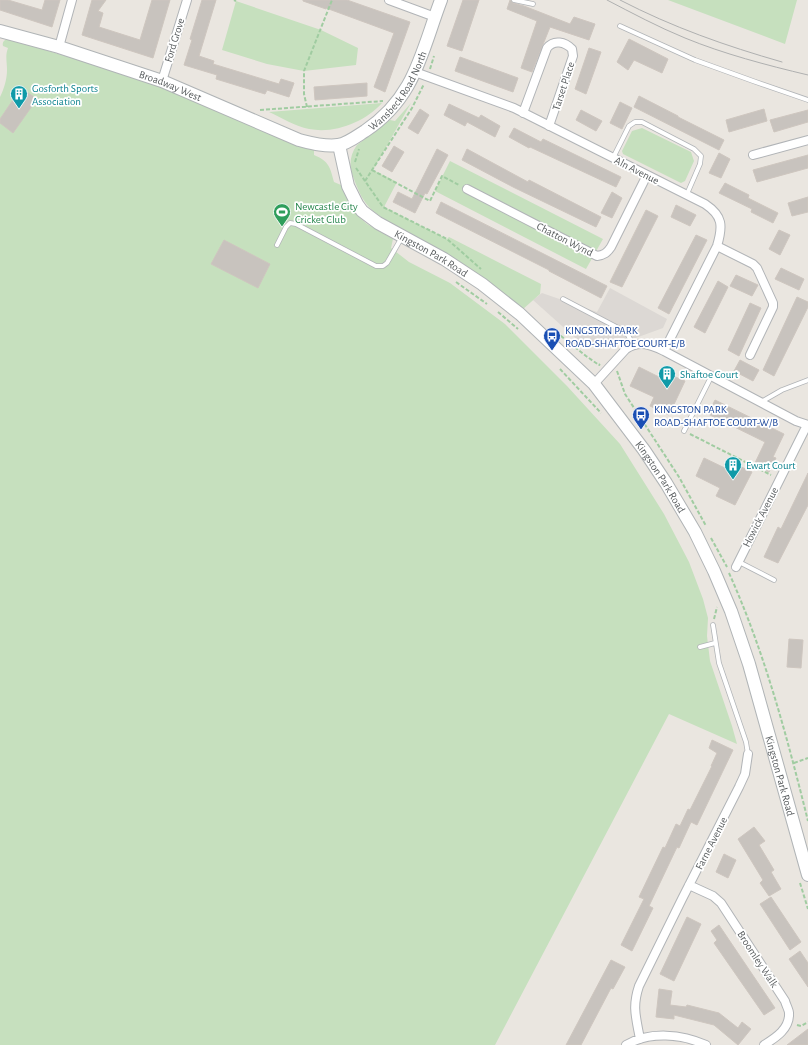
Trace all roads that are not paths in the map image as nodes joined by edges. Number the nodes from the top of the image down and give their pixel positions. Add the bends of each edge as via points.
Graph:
1 (72, 0) edge
2 (187, 0) edge
3 (390, 0) edge
4 (441, 0) edge
5 (514, 0) edge
6 (533, 4) dead end
7 (435, 17) junction
8 (620, 26) dead end
9 (0, 31) edge
10 (60, 47) junction
11 (415, 72) junction
12 (162, 81) junction
13 (808, 100) edge
14 (523, 113) junction
15 (549, 126) junction
16 (808, 140) edge
17 (339, 145) junction
18 (753, 155) dead end
19 (613, 158) junction
20 (647, 175) junction
21 (467, 189) road end
22 (686, 195) junction
23 (402, 236) junction
24 (277, 245) dead end
25 (717, 246) junction
26 (563, 299) dead end
27 (633, 345) junction
28 (664, 352) junction
29 (750, 355) dead end
30 (711, 377) junction
31 (808, 380) edge
32 (594, 384) junction
33 (761, 402) junction
34 (808, 425) edge
35 (684, 431) road end
36 (737, 564) joint
37 (774, 580) dead end
38 (713, 625) road end
39 (715, 642) junction
40 (700, 647) dead end
41 (748, 754) joint
42 (808, 875) edge
43 (689, 885) junction
44 (640, 1038) junction
45 (626, 1045) edge
46 (706, 1045) edge
47 (764, 1045) edge

1 - 10 street
2 - 12 street, Ford Grove
3 - 7 street
4 - 7 street, Wansbeck Road North
5 - 6 lane
7 - 11 street, Wansbeck Road North
8 - 13 lane via 695,60
9 - 10 street, Broadway West
10 - 12 street, Broadway West
11 - 14 street, Aln Avenue
11 - 17 street, Wansbeck Road North via 399,100 386,116
12 - 17 street, Broadway West via 299,140
14 - 15 street, Aln Avenue
14 - 15 street, Tarset Place via 547,48 553,42 569,46 573,56
15 - 19 street, Aln Avenue
16 - 18 street
17 - 23 street, Kingston Park Road via 348,186 357,204 368,216
19 - 20 street, Aln Avenue
19 - 22 lane via 629,126 635,122 642,122 694,149 701,156
20 - 21 street, Chatton Wynd via 611,247 603,255 597,256
20 - 22 street, Aln Avenue
22 - 25 street, Aln Avenue via 705,204 717,214 721,227
23 - 24 lane via 387,263 382,266 376,266 296,224 290,223 286,227
23 - 32 street, Kingston Park Road via 482,284 520,314
25 - 28 street, Aln Avenue
25 - 29 street via 757,268 773,303
26 - 27 lane via 624,331
27 - 28 street via 652,346
27 - 32 street via 626,349
28 - 30 street
30 - 33 street
30 - 35 lane
31 - 33 lane
32 - 42 street, Kingston Park Road via 666,483 695,532 718,580 749,664
33 - 34 street
34 - 36 street, Howick Avenue
36 - 37 lane
38 - 39 lane, Farne Avenue
39 - 40 lane
39 - 41 lane, Farne Avenue via 719,663
41 - 43 street, Farne Avenue via 740,787
43 - 44 street, Farne Avenue via 635,1000
43 - 47 street, Broomley Walk via 722,903 785,1001 789,1013 788,1022 776,1038
44 - 45 street
44 - 46 street via 682,1037

